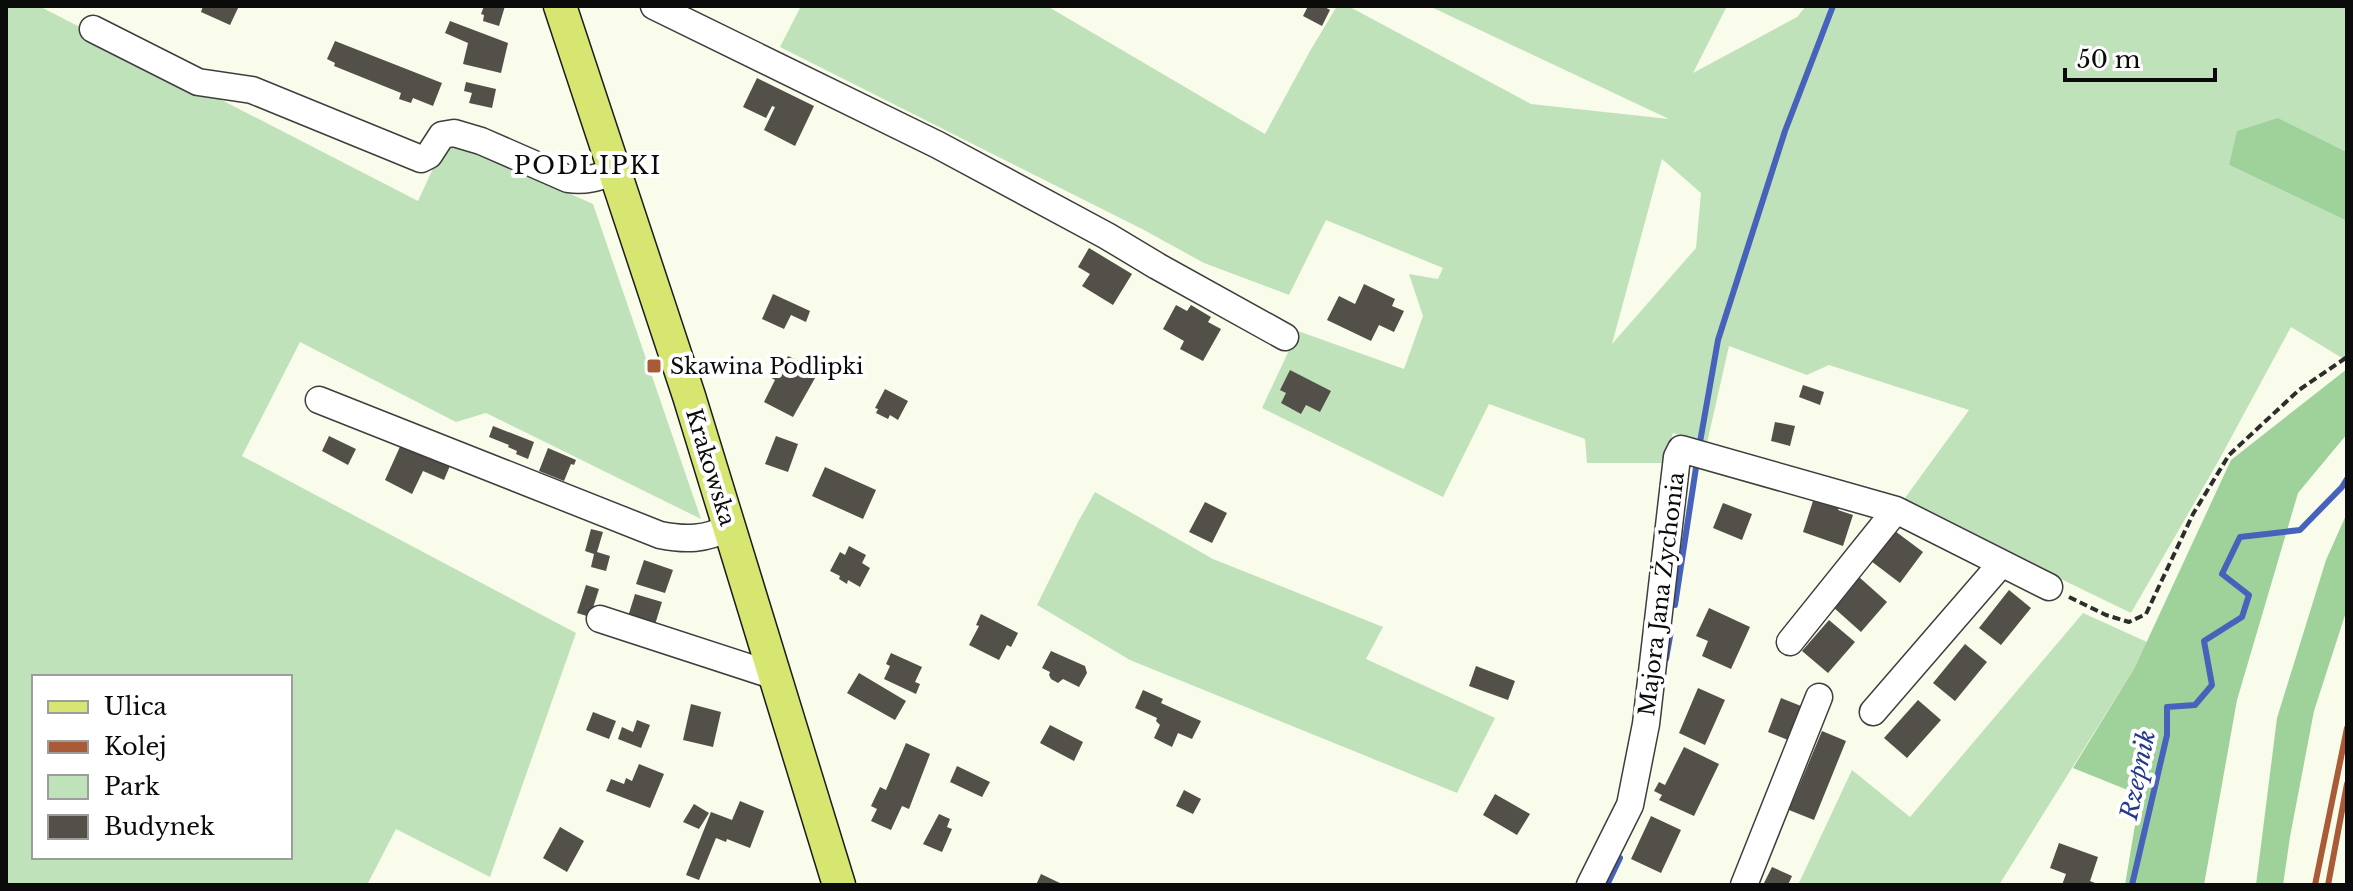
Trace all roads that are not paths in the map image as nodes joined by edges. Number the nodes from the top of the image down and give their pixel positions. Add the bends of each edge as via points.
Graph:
1 (560, 6) edge
2 (654, 6) edge
3 (93, 29) dead end
4 (616, 171) junction
5 (1285, 337) dead end
6 (319, 400) dead end
7 (1896, 510) junction
8 (729, 527) junction
9 (2001, 564) junction
10 (2049, 587) road end
11 (600, 619) dead end
12 (1790, 642) dead end
13 (775, 676) junction
14 (1819, 697) dead end
15 (1873, 712) dead end
16 (839, 885) edge
17 (1590, 885) edge
18 (1744, 885) edge

1 - 4 main road, Krakowska
2 - 5 street via 938,145
3 - 4 street via 198,82 252,90 421,159 442,135 454,133 568,179 592,180
4 - 8 main road, Krakowska
6 - 8 street via 660,535 698,539
7 - 9 street, Majora Jana Żychonia
7 - 12 street
7 - 17 street, Majora Jana Żychonia via 1681,449 1646,724 1630,805
8 - 13 main road, Krakowska
9 - 10 street, Majora Jana Żychonia
9 - 15 street
11 - 13 street
13 - 16 main road, Krakowska
14 - 18 street

